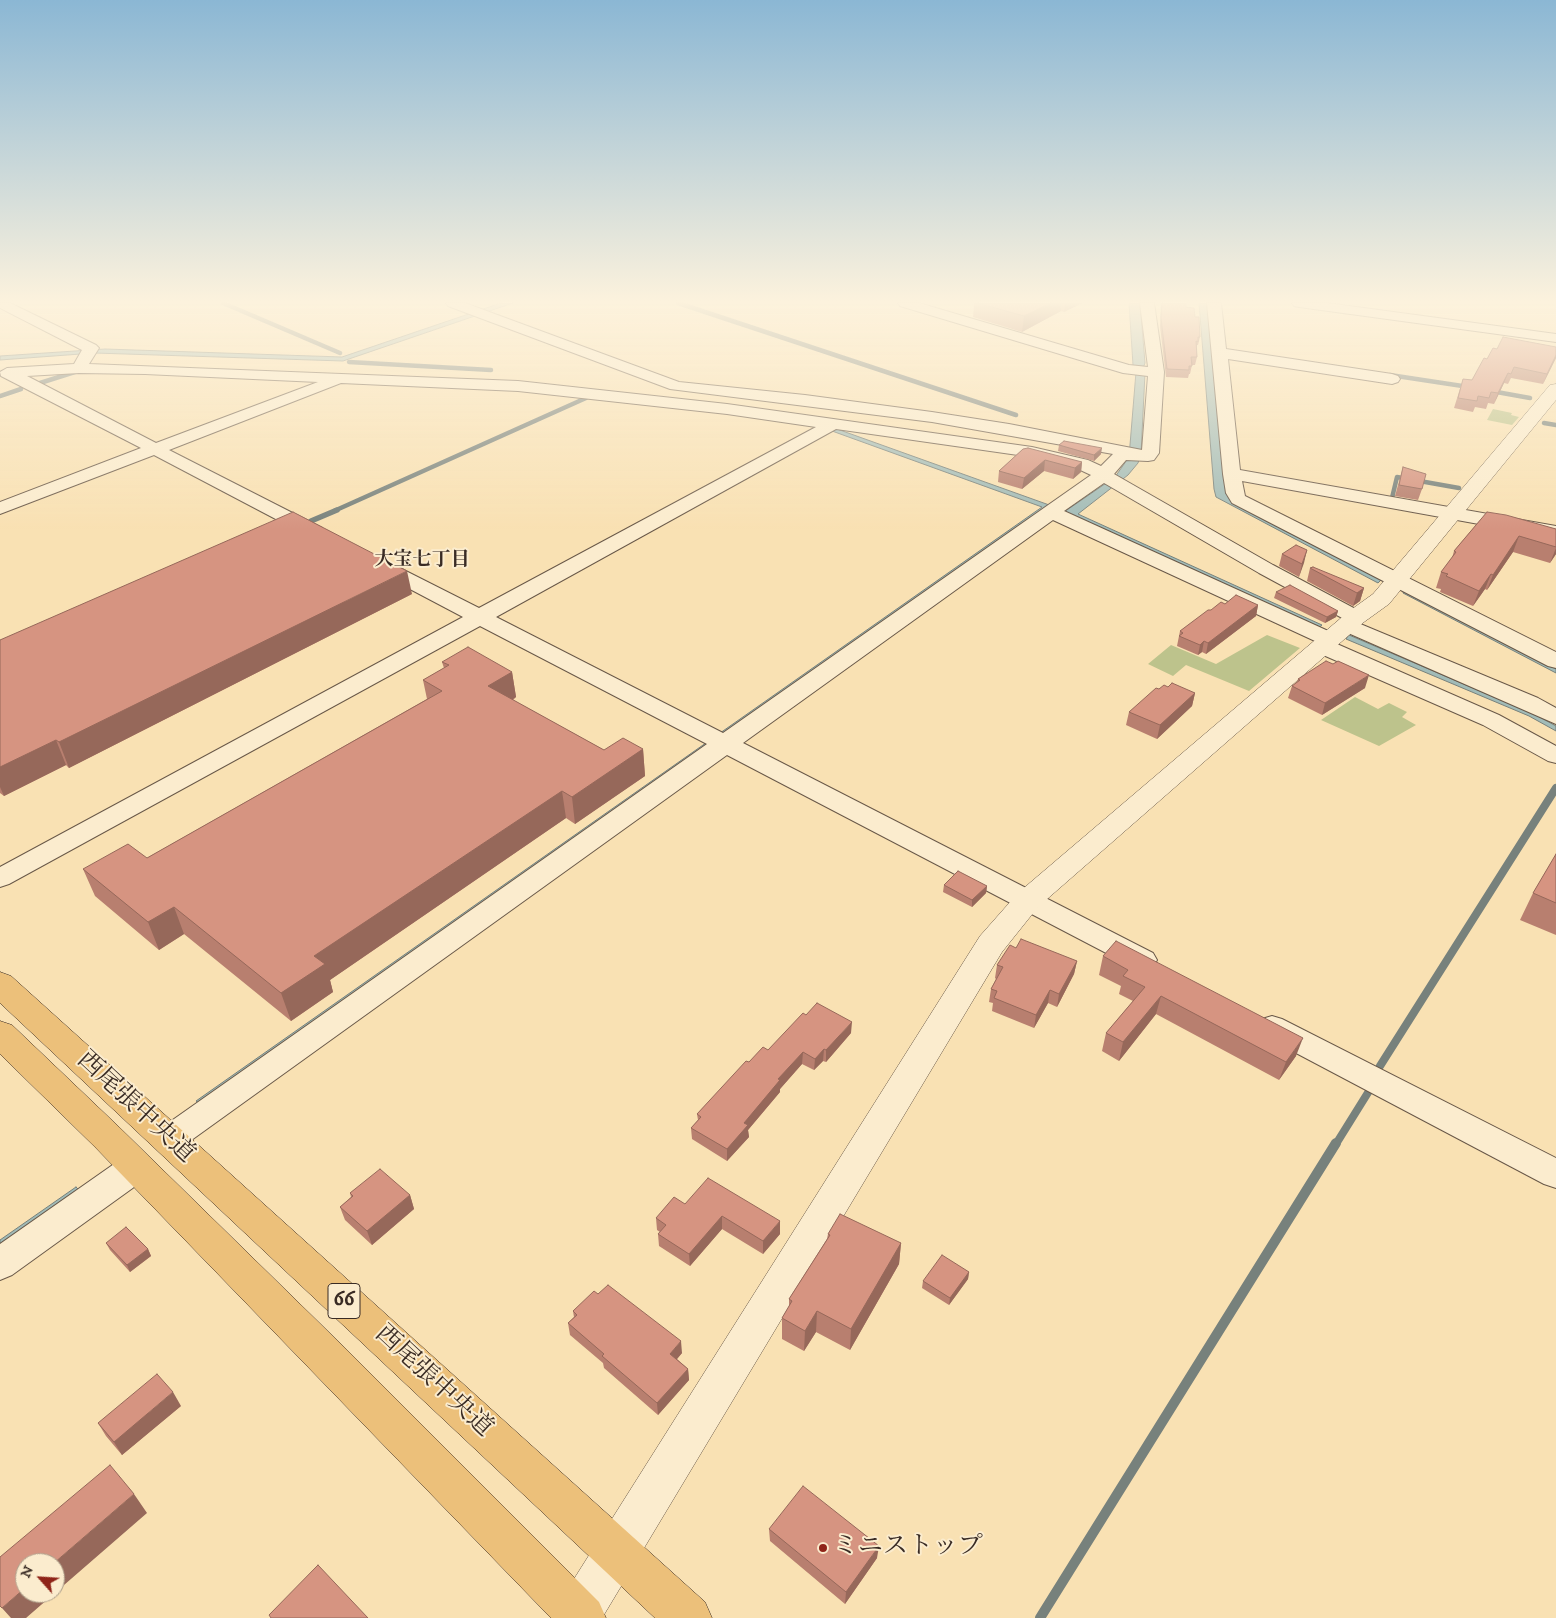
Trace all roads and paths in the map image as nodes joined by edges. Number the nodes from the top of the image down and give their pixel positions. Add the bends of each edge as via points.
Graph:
1 (16, 379) edge
2 (342, 379) edge
3 (354, 379) edge
4 (656, 379) edge
5 (1152, 379) edge
6 (1223, 379) edge
7 (1389, 379) edge
8 (1392, 379) dead end
9 (676, 386) junction
10 (1556, 389) edge
11 (667, 402) junction
12 (832, 425) junction
13 (154, 449) junction
14 (1123, 454) junction
15 (1232, 474) junction
16 (1110, 479) junction
17 (0, 508) edge
18 (1051, 512) junction
19 (1451, 514) junction
20 (1556, 532) edge
21 (330, 539) edge
22 (365, 557) edge
23 (1396, 580) junction
24 (479, 616) junction
25 (1338, 632) junction
26 (1556, 662) edge
27 (1556, 717) edge
28 (719, 740) junction
29 (1556, 756) edge
30 (0, 878) edge
31 (1028, 900) junction
32 (1169, 973) edge
33 (0, 984) edge
34 (1248, 1014) edge
35 (0, 1034) edge
36 (168, 1140) junction
37 (136, 1167) junction
38 (1556, 1174) edge
39 (0, 1264) edge
40 (618, 1552) junction
41 (579, 1617) edge
42 (689, 1618) edge

1 - 13 street
2 - 13 street
3 - 11 street via 518,386
4 - 9 street
5 - 14 street via 1150,454 1144,457
6 - 15 street
7 - 8 street
9 - 11 street
9 - 14 street via 942,418 1112,448 1121,450
10 - 19 street
11 - 12 street
12 - 16 street via 1032,452 1082,464
12 - 24 street
13 - 17 street
13 - 21 street
14 - 16 street
15 - 19 street
15 - 23 street via 1238,499
16 - 18 street
16 - 25 street via 1266,569
18 - 25 street
18 - 28 street
19 - 20 street
19 - 23 street
22 - 24 street
23 - 25 street via 1381,599
23 - 26 street
24 - 28 street
24 - 30 street
25 - 27 street via 1530,703
25 - 29 street
25 - 31 street
28 - 31 street
28 - 36 street
31 - 32 street
31 - 40 street via 990,944
33 - 36 main road, 西尾張中央道 / 66
34 - 38 street
35 - 37 main road, 西尾張中央道 / 66
36 - 40 main road, 西尾張中央道 / 66
37 - 39 street
37 - 41 main road, 西尾張中央道 / 66
40 - 41 street
40 - 42 main road, 西尾張中央道 / 66

